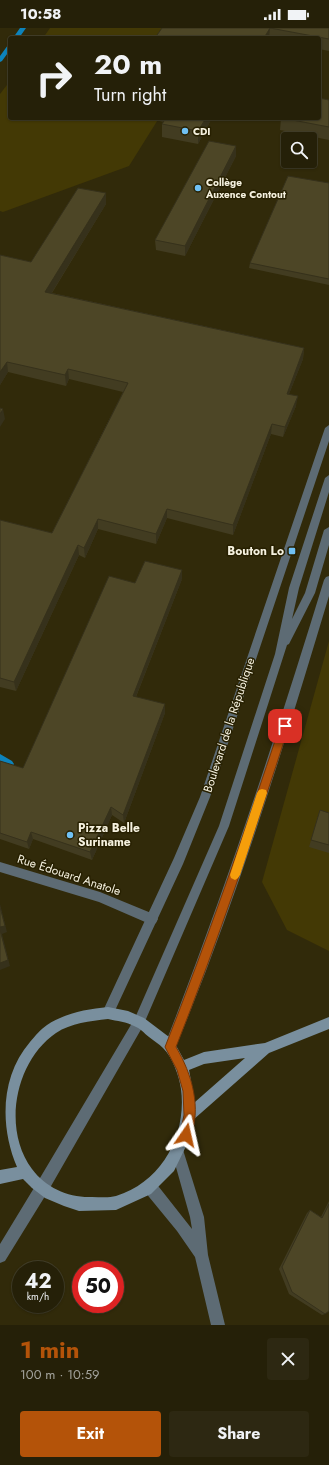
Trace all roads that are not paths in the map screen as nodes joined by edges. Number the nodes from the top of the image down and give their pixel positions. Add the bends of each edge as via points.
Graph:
1 (329, 428) edge
2 (329, 478) edge
3 (329, 530) edge
4 (329, 580) edge
5 (280, 654) junction
6 (0, 867) edge
7 (152, 919) junction
8 (108, 1013) junction
9 (139, 1022) junction
10 (329, 1023) edge
11 (170, 1047) junction
12 (265, 1049) junction
13 (182, 1067) junction
14 (189, 1115) junction
15 (4, 1116) edge
16 (178, 1154) junction
17 (26, 1172) junction
18 (0, 1177) edge
19 (150, 1187) junction
20 (42, 1188) junction
21 (201, 1255) junction
22 (0, 1256) edge
23 (218, 1325) edge

1 - 7 street, Boulevard de la République via 205,797
2 - 5 street via 294,588
3 - 5 street via 310,593
4 - 11 street via 285,726 233,880
5 - 9 street via 224,826
6 - 7 street, Rue Édouard Anatole via 100,897
7 - 8 street, Boulevard de la République
8 - 9 main road
8 - 15 main road via 80,1016 52,1029 29,1050 13,1079
9 - 11 main road via 156,1032
9 - 20 street
10 - 12 main road
11 - 13 main road
12 - 13 main road via 204,1058
12 - 14 main road
13 - 14 main road via 188,1091
14 - 16 main road via 186,1135
15 - 17 main road via 11,1143
16 - 19 main road via 166,1172
16 - 21 street via 197,1217
17 - 18 main road
17 - 20 main road
19 - 20 main road via 124,1202 96,1206 67,1202
19 - 21 street via 182,1226
20 - 22 street
21 - 23 street

